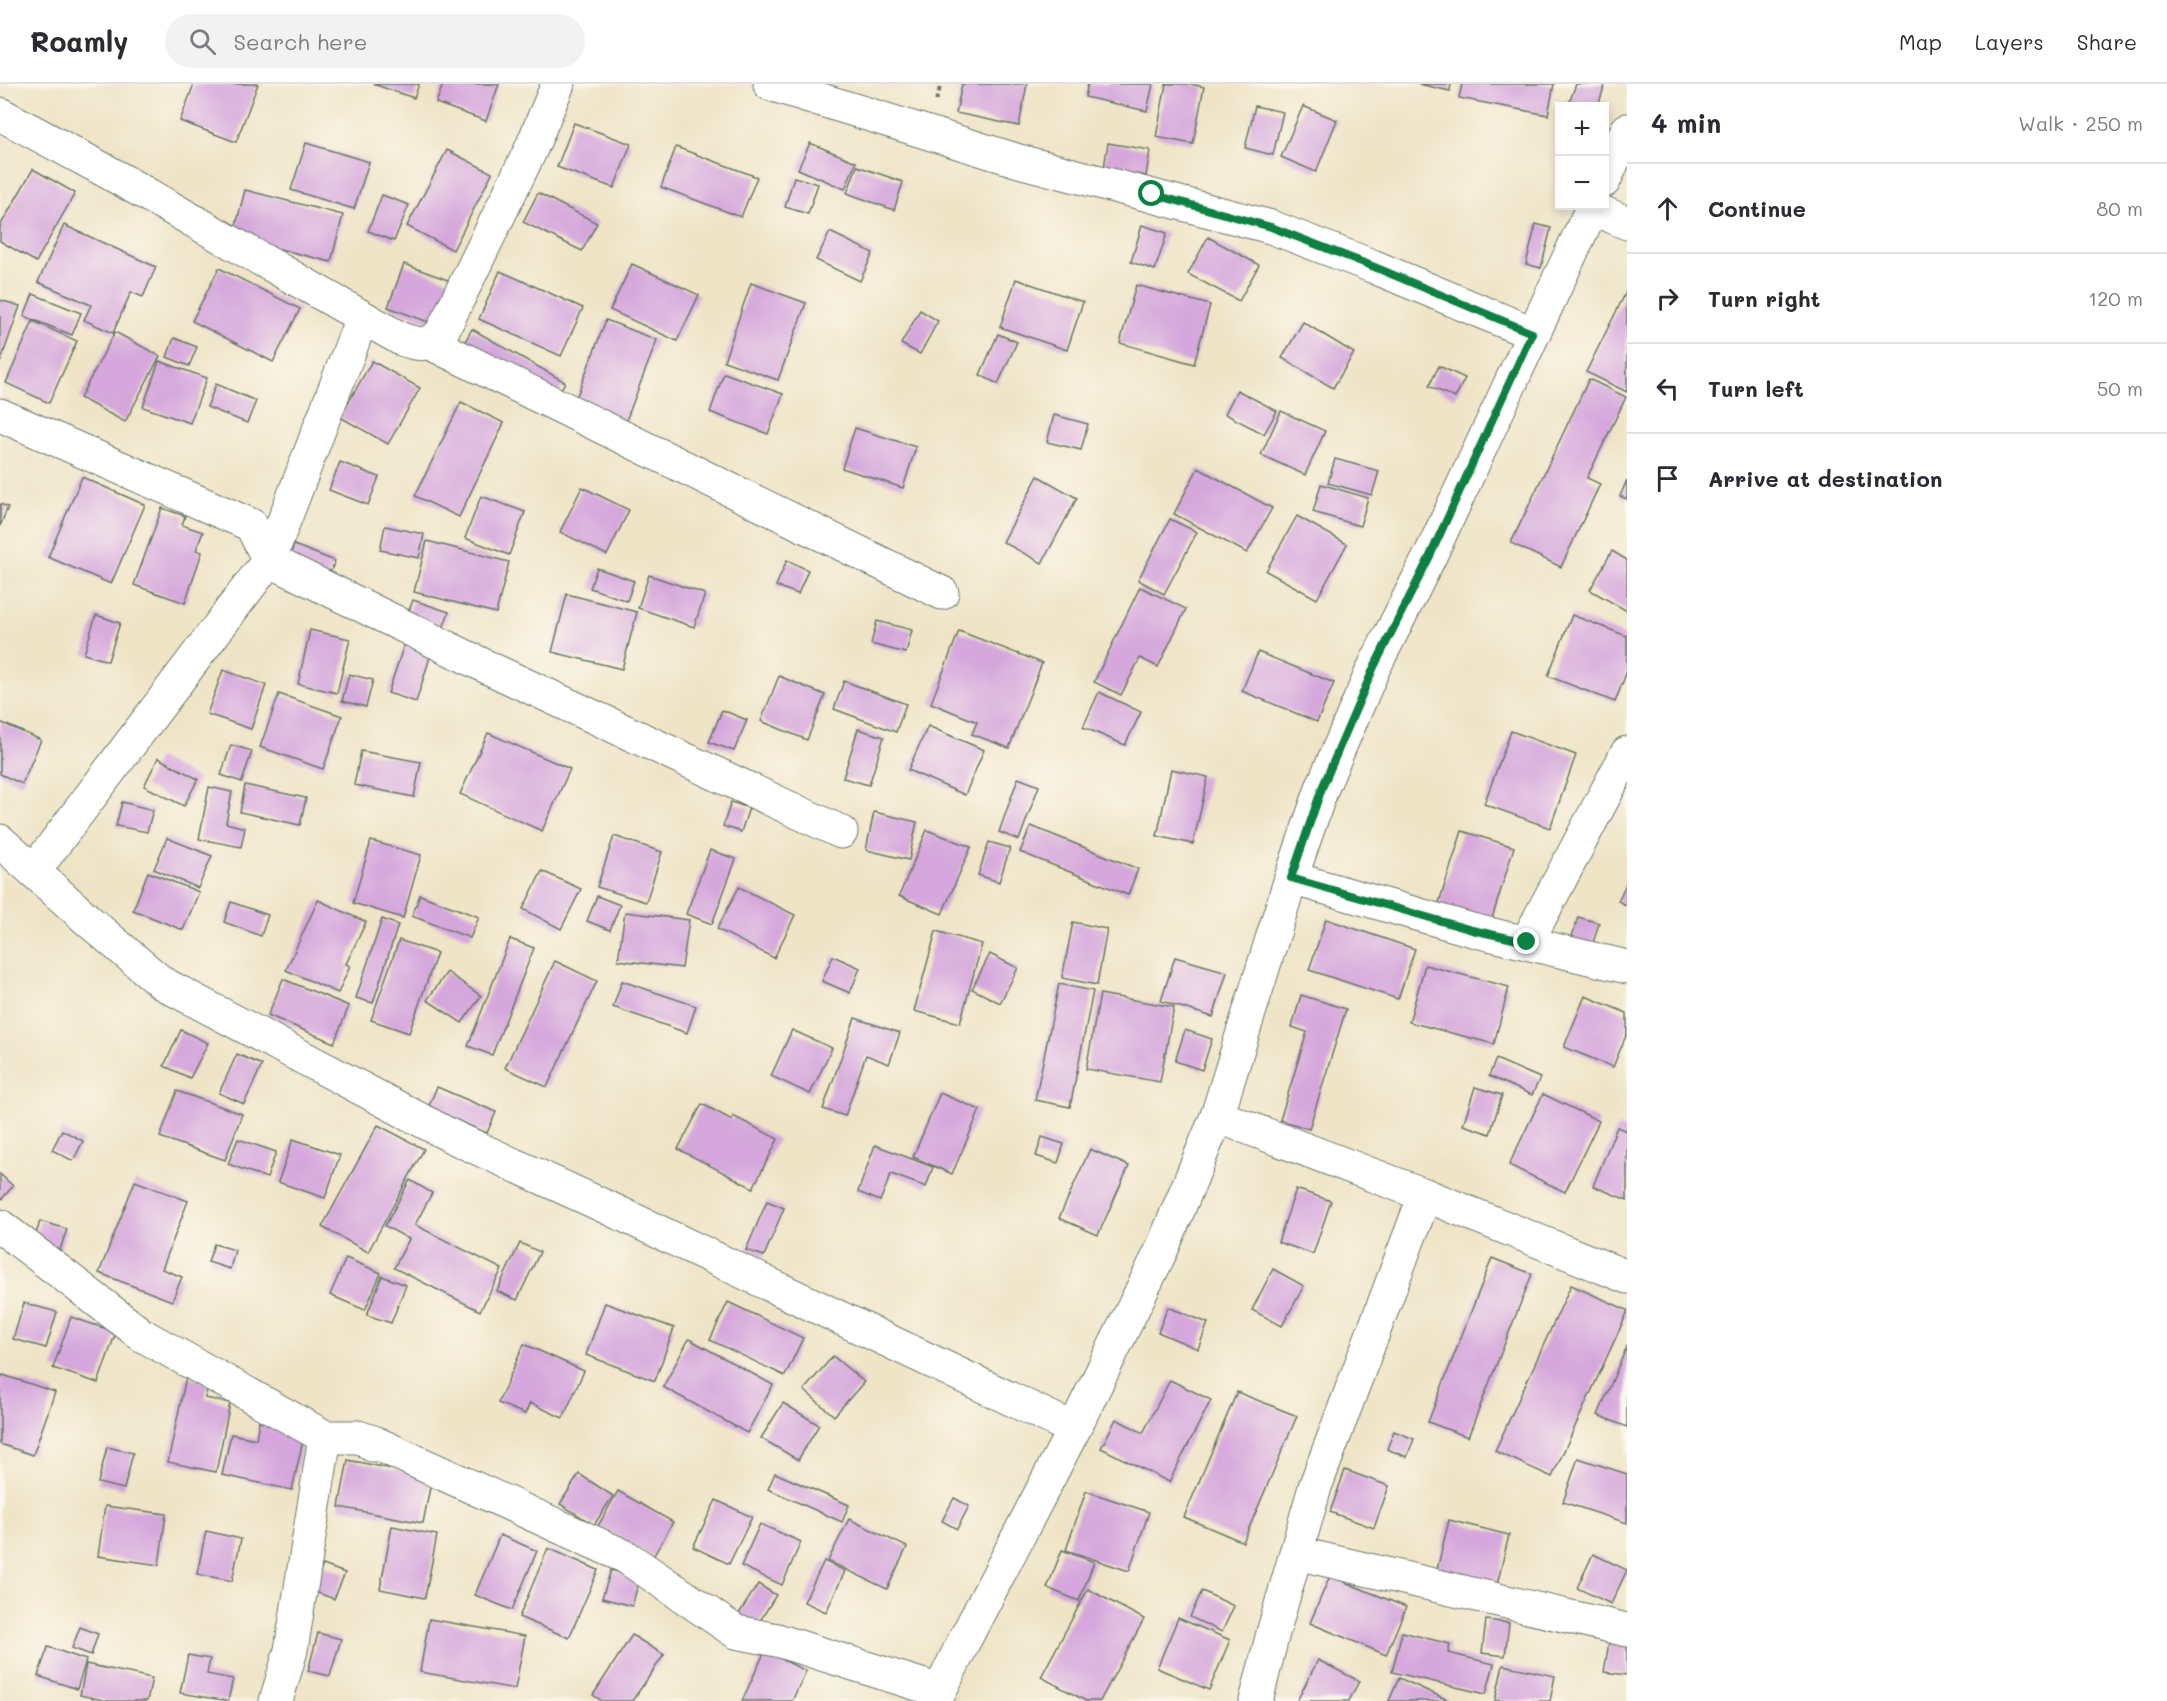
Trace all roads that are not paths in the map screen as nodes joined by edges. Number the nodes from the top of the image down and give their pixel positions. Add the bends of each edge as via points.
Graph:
1 (558, 84) edge
2 (770, 84) edge
3 (0, 114) edge
4 (1627, 130) edge
5 (1609, 171) edge
6 (1609, 208) edge
7 (1591, 210) edge
8 (1627, 223) edge
9 (362, 318) junction
10 (1532, 333) junction
11 (430, 344) junction
12 (0, 415) edge
13 (269, 560) junction
14 (942, 593) dead end
15 (1627, 753) edge
16 (841, 832) dead end
17 (0, 841) edge
18 (33, 871) junction
19 (1291, 878) junction
20 (1527, 942) junction
21 (1627, 967) edge
22 (1217, 1116) junction
23 (1425, 1196) junction
24 (0, 1226) edge
25 (1627, 1277) edge
26 (1074, 1429) junction
27 (325, 1437) junction
28 (1296, 1553) junction
29 (1627, 1630) edge
30 (937, 1696) edge
31 (276, 1701) edge
32 (1256, 1701) edge

1 - 11 street via 441,334
2 - 10 street via 1019,161 1271,227
3 - 9 street
4 - 5 street
6 - 8 street
7 - 10 street
9 - 11 street via 401,339
9 - 13 street
10 - 19 street via 1430,556 1374,667 1322,788
11 - 14 street
12 - 13 street via 251,525
13 - 16 street via 491,669
13 - 18 street
15 - 20 street
17 - 18 street
18 - 26 street via 162,983 255,1033 453,1137
19 - 20 street
19 - 22 street
20 - 21 street
22 - 23 street
22 - 26 street via 1161,1250
23 - 25 street
23 - 28 street via 1315,1487
24 - 27 street via 142,1335
26 - 30 street
27 - 30 street via 358,1437 626,1557 736,1632 777,1640
27 - 31 street via 291,1650
28 - 29 street
28 - 32 street

